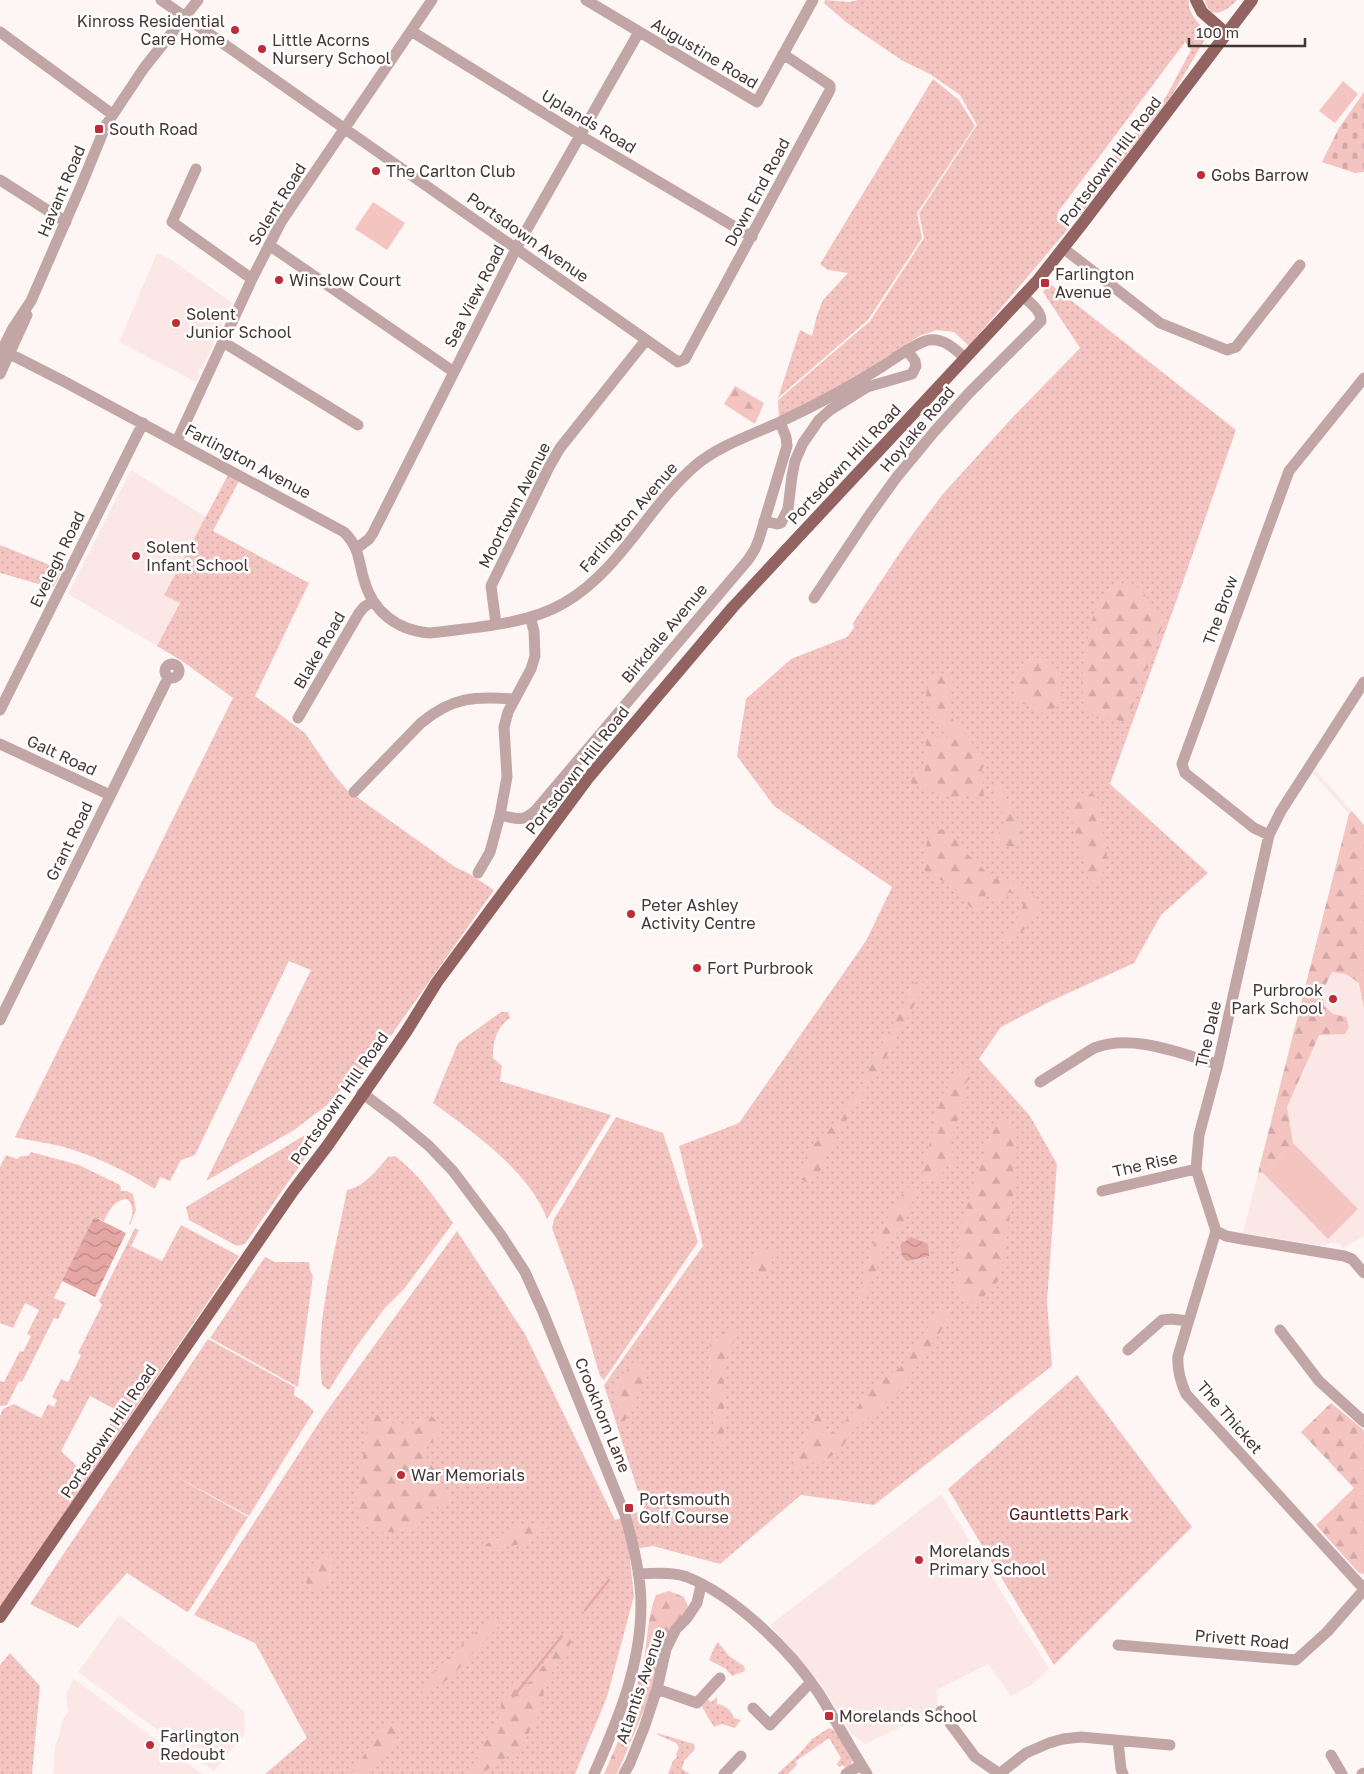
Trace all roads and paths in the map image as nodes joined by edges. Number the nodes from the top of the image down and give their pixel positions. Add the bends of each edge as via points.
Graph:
1 (161, 0) edge
2 (198, 0) edge
3 (432, 0) edge
4 (586, 0) edge
5 (813, 0) edge
6 (1196, 0) edge
7 (1252, 0) edge
8 (184, 17) junction
9 (411, 31) junction
10 (0, 32) edge
11 (639, 32) junction
12 (1226, 34) junction
13 (784, 54) junction
14 (112, 114) junction
15 (345, 130) junction
16 (581, 136) junction
17 (196, 169) dead end
18 (0, 180) edge
19 (66, 222) junction
20 (752, 237) junction
21 (269, 245) junction
22 (516, 248) junction
23 (1063, 248) junction
24 (1300, 264) dead end
25 (252, 279) junction
26 (1023, 296) junction
27 (646, 340) junction
28 (223, 342) junction
29 (907, 350) junction
30 (3, 355) edge
31 (965, 358) junction
32 (682, 361) joint
33 (454, 372) junction
34 (0, 374) edge
35 (1364, 378) edge
36 (780, 422) junction
37 (143, 423) junction
38 (358, 425) dead end
39 (177, 441) junction
40 (764, 522) junction
41 (357, 548) junction
42 (814, 598) dead end
43 (373, 601) junction
44 (530, 617) junction
45 (496, 624) junction
46 (168, 678) dead end
47 (1364, 682) edge
48 (514, 699) junction
49 (0, 710) edge
50 (298, 718) dead end
51 (0, 744) edge
52 (361, 790) dead end
53 (110, 795) junction
54 (500, 815) junction
55 (1269, 835) junction
56 (478, 873) dead end
57 (0, 1020) edge
58 (1218, 1064) junction
59 (1040, 1082) dead end
60 (362, 1093) junction
61 (1196, 1169) junction
62 (1102, 1191) dead end
63 (1216, 1231) junction
64 (1364, 1273) edge
65 (1188, 1321) junction
66 (1280, 1330) dead end
67 (1128, 1350) dead end
68 (1364, 1422) edge
69 (638, 1574) junction
70 (701, 1585) junction
71 (1364, 1589) edge
72 (0, 1617) edge
73 (1118, 1645) dead end
74 (720, 1678) dead end
75 (810, 1682) junction
76 (657, 1689) junction
77 (753, 1708) dead end
78 (941, 1710) dead end
79 (1118, 1741) junction
80 (1170, 1745) dead end
81 (1331, 1755) dead end
82 (741, 1756) dead end
83 (864, 1769) edge
84 (594, 1774) edge
85 (624, 1774) edge
86 (724, 1774) edge
87 (846, 1774) edge
88 (999, 1774) edge
89 (1123, 1774) edge
90 (1342, 1774) edge

1 - 8 street, Portsdown Avenue
2 - 8 street, Havant Road
3 - 9 street, Solent Road
4 - 11 street, Augustine Road
5 - 13 street
6 - 12 main road via 1202,12
7 - 12 main road, Portsdown Hill Road
8 - 14 street, Havant Road
8 - 15 street, Portsdown Avenue
9 - 15 street, Solent Road
9 - 16 street, Uplands Road
10 - 14 street
11 - 13 street, Augustine Road via 757,102
11 - 16 street, Sea View Road
12 - 23 main road, Portsdown Hill Road
13 - 20 street, Down End Road via 828,84 830,90
14 - 19 street, Havant Road
15 - 21 street, Solent Road via 281,222
15 - 22 street, Portsdown Avenue
16 - 20 street, Uplands Road
16 - 22 street, Sea View Road
17 - 25 street via 172,222
18 - 19 street
19 - 30 street, Havant Road via 30,302 26,320
20 - 32 street, Down End Road
21 - 25 street, Solent Road
21 - 33 street
22 - 27 street, Portsdown Avenue
22 - 33 street, Sea View Road
23 - 24 street via 1160,323 1227,350 1236,347
23 - 26 main road, Portsdown Hill Road
25 - 28 street, Solent Road
26 - 31 main road, Portsdown Hill Road
26 - 42 street, Hoylake Road via 1041,315 1041,321 934,432 868,517
27 - 32 street, Portsdown Avenue via 675,360
27 - 45 street, Moortown Avenue via 560,448 549,467 491,586
28 - 38 street
28 - 39 street, Solent Road
29 - 31 street, Farlington Avenue via 928,340 938,340
29 - 36 street, Farlington Avenue via 857,382
29 - 40 street via 915,361 912,374 867,387 830,410 809,432 795,461 787,514 782,523
30 - 34 street, Havant Road
30 - 37 street, Farlington Avenue
31 - 60 main road, Portsdown Hill Road via 733,606 589,777 437,982
33 - 41 street, Sea View Road via 373,533
35 - 55 street, The Brow via 1289,471 1182,764 1185,773 1254,828
36 - 40 street, Birkdale Avenue via 787,446
36 - 44 street, Farlington Avenue via 730,444 698,463 599,577 563,604
37 - 39 street, Farlington Avenue
37 - 49 street, Evelegh Road
39 - 41 street, Farlington Avenue via 333,525 344,532
40 - 54 street, Birkdale Avenue via 748,560 536,810 526,818
41 - 43 street, Farlington Avenue via 364,580
43 - 45 street, Farlington Avenue via 398,626 418,632
43 - 50 street, Blake Road via 359,613
44 - 45 street, Farlington Avenue
44 - 48 street via 535,656
46 - 53 street, Grant Road
47 - 55 street, The Dale
48 - 52 street via 468,700 447,705 421,724
48 - 54 street via 504,726 507,777
51 - 53 street, Galt Road
53 - 57 street, Grant Road
54 - 56 street via 490,852
55 - 58 street, The Dale
58 - 59 street via 1140,1043 1119,1042 1094,1048
58 - 61 street, The Dale via 1199,1135
60 - 69 street, Crookhorn Lane via 429,1146 454,1171 525,1272 618,1494
60 - 72 main road, Portsdown Hill Road
61 - 62 street, The Rise
61 - 63 street, The Dale
63 - 64 street via 1226,1236 1344,1256 1358,1264
63 - 65 street, The Thicket
65 - 67 street via 1162,1320
65 - 71 street, The Thicket via 1177,1362 1186,1394
66 - 68 street via 1319,1381
69 - 70 street via 686,1577
69 - 84 street, Crookhorn Lane via 641,1604 636,1657 617,1721
70 - 75 street via 753,1621 796,1663
70 - 76 street, Atlantis Avenue via 697,1603 676,1629 666,1649
71 - 73 street, Privett Road via 1328,1632 1296,1660
74 - 76 street via 697,1702
75 - 77 street via 770,1725
75 - 83 street
76 - 85 street, Atlantis Avenue
78 - 88 street via 975,1757
79 - 80 street
79 - 88 street via 1081,1737 1049,1743 1026,1753
79 - 89 street
81 - 90 street
82 - 86 street
83 - 87 street

